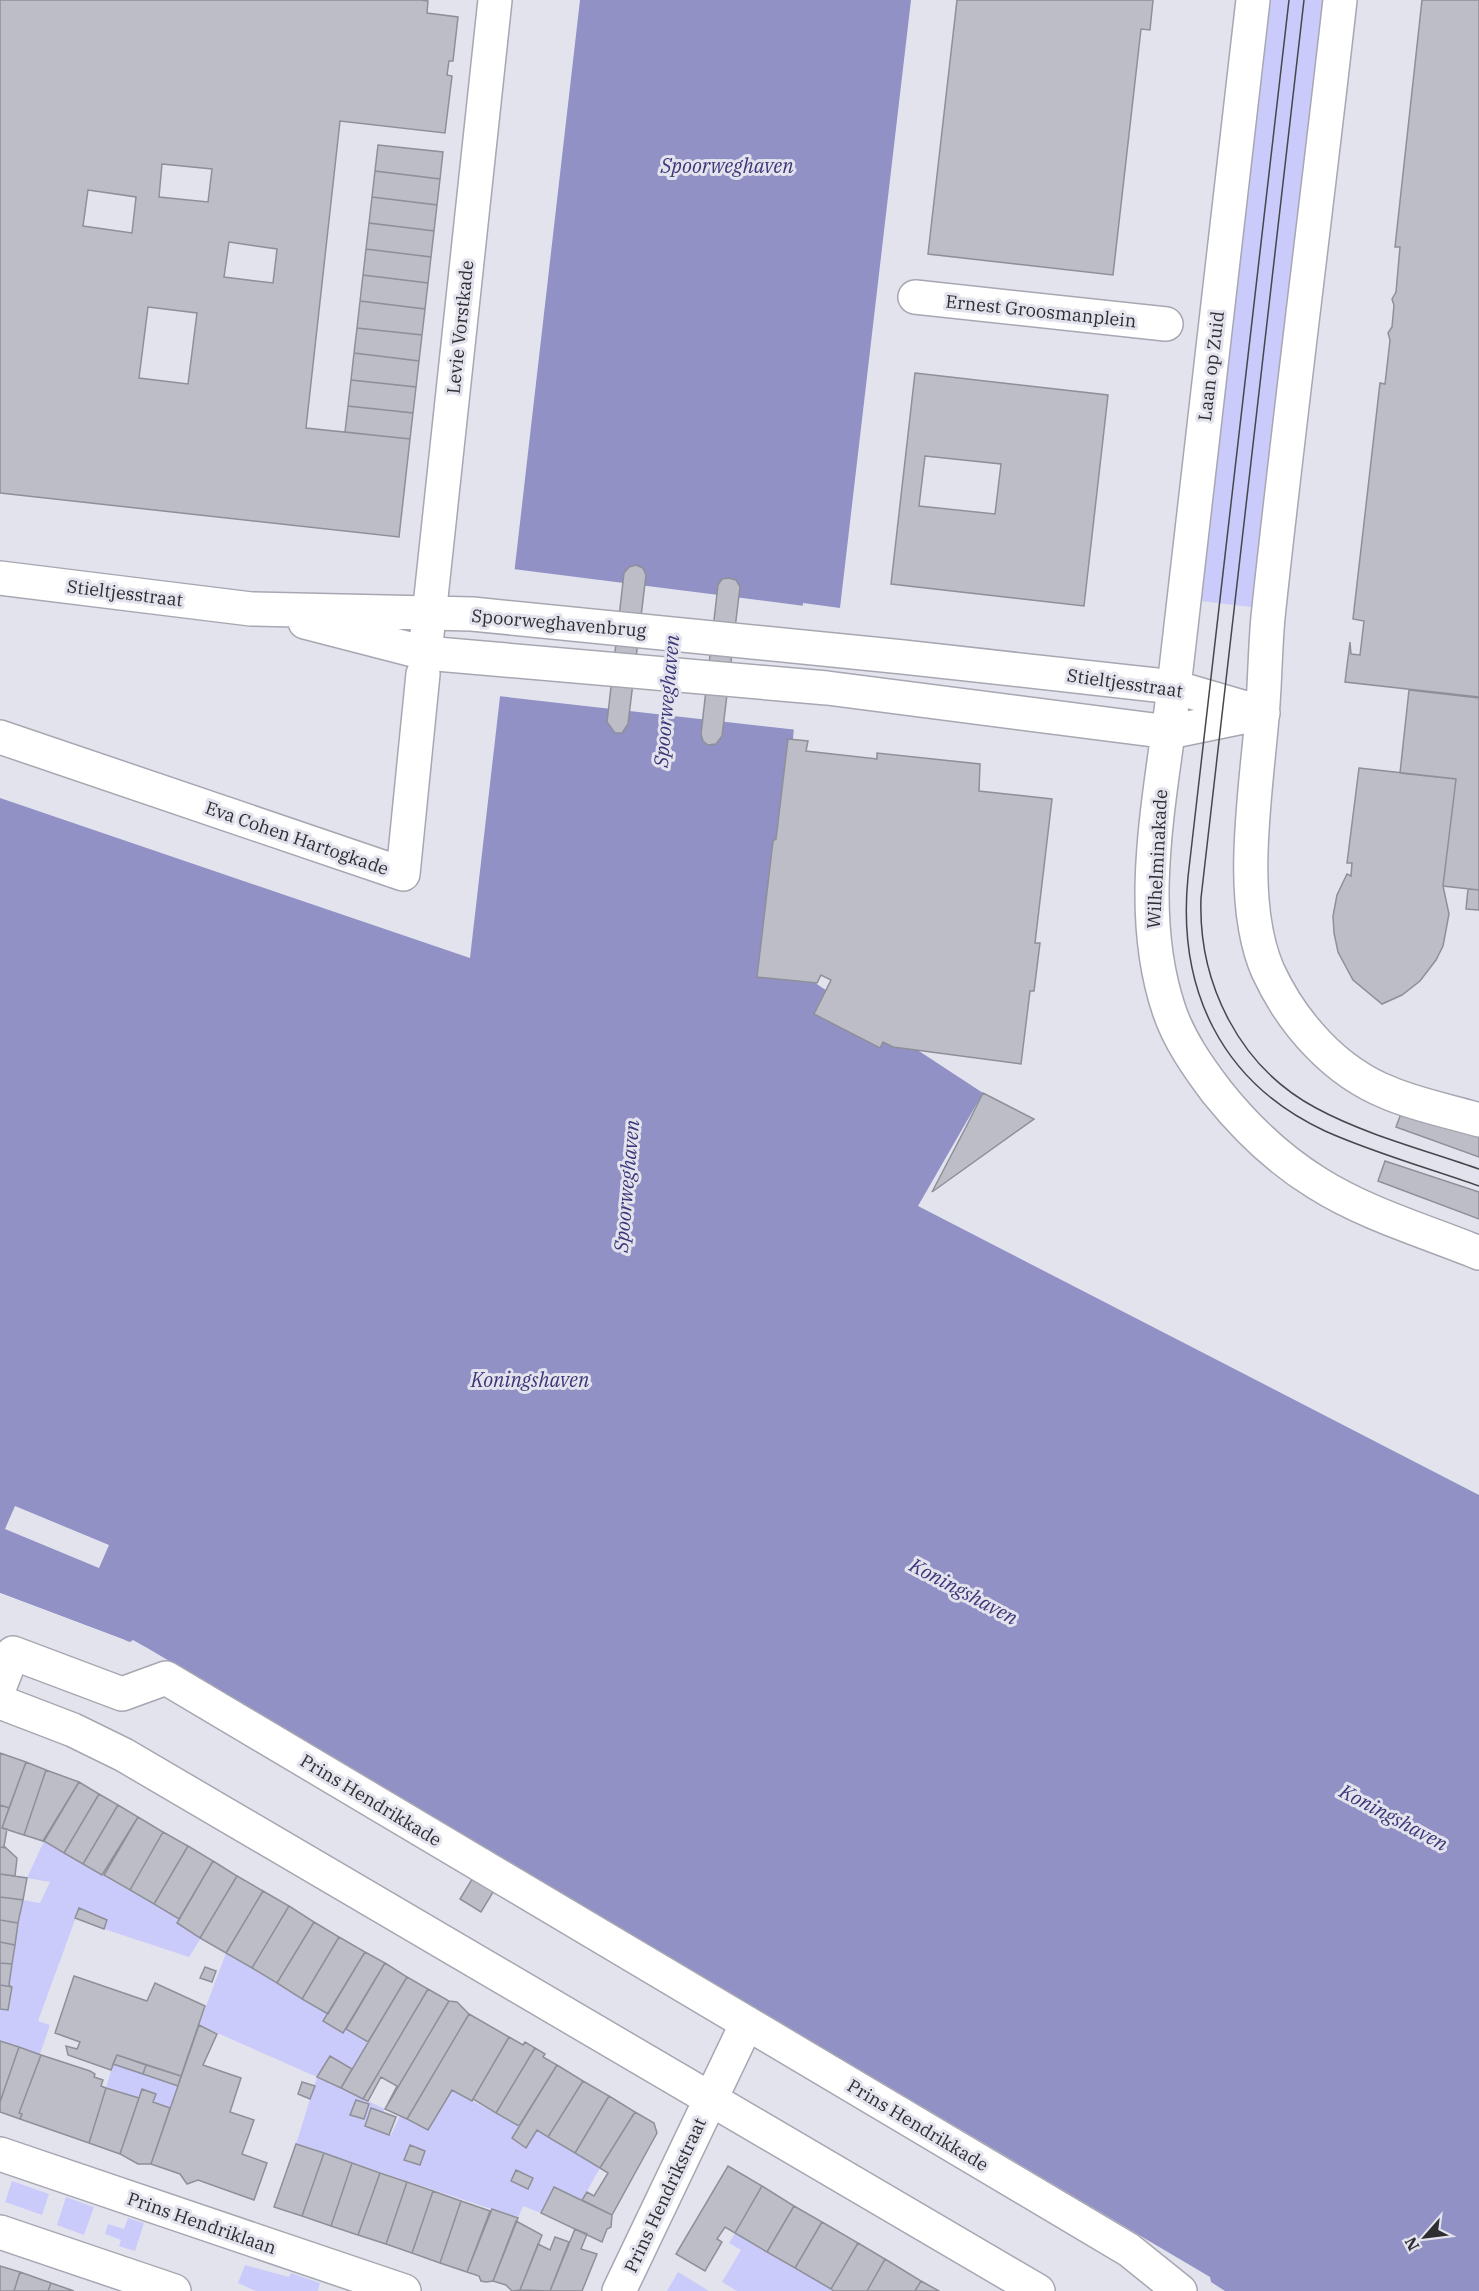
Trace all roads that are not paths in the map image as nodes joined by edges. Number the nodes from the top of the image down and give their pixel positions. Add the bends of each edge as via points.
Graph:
1 (495, 0) edge
2 (1253, 0) edge
3 (1340, 0) edge
4 (915, 297) dead end
5 (1166, 324) dead end
6 (0, 578) edge
7 (251, 609) junction
8 (428, 612) junction
9 (832, 649) joint
10 (424, 664) junction
11 (1174, 687) junction
12 (1263, 713) junction
13 (1169, 732) junction
14 (0, 737) edge
15 (1479, 1119) edge
16 (1479, 1253) edge
17 (0, 1686) edge
18 (0, 1702) edge
19 (747, 2023) junction
20 (710, 2098) junction
21 (0, 2154) edge
22 (0, 2232) edge
23 (174, 2291) edge
24 (404, 2291) edge
25 (619, 2291) edge
26 (1038, 2291) edge
27 (1180, 2291) edge

1 - 8 street, Levie Vorstkade
2 - 11 street, Laan op Zuid
3 - 12 street via 1268,617
4 - 5 street, Ernest Groosmanplein
6 - 7 street, Stieltjesstraat
7 - 8 street, Stieltjesstraat
7 - 10 street, Stieltjesstraat
8 - 9 street, Spoorweghavenbrug
8 - 10 street, Levie Vorstkade
9 - 11 street, Stieltjesstraat
10 - 13 street, Stieltjesstraat via 468,657 827,688
10 - 14 street, Eva Cohen Hartogkade via 403,874
11 - 12 street, Stieltjesstraat
11 - 13 street, Laan op Zuid
12 - 13 street, Stieltjesstraat
12 - 15 street via 1252,904 1260,947 1272,978 1308,1034 1346,1069 1390,1094
13 - 16 street, Wilhelminakade via 1158,811 1154,936 1169,1010 1190,1053 1246,1125 1304,1175 1373,1210
17 - 19 street, Prins Hendrikkade via 13,1653 122,1694 166,1678
18 - 20 street via 124,1755
19 - 20 street
19 - 27 street, Prins Hendrikkade via 1144,2260
20 - 25 street, Prins Hendrikstraat
20 - 26 street
21 - 24 street, Prins Hendriklaan
22 - 23 street

